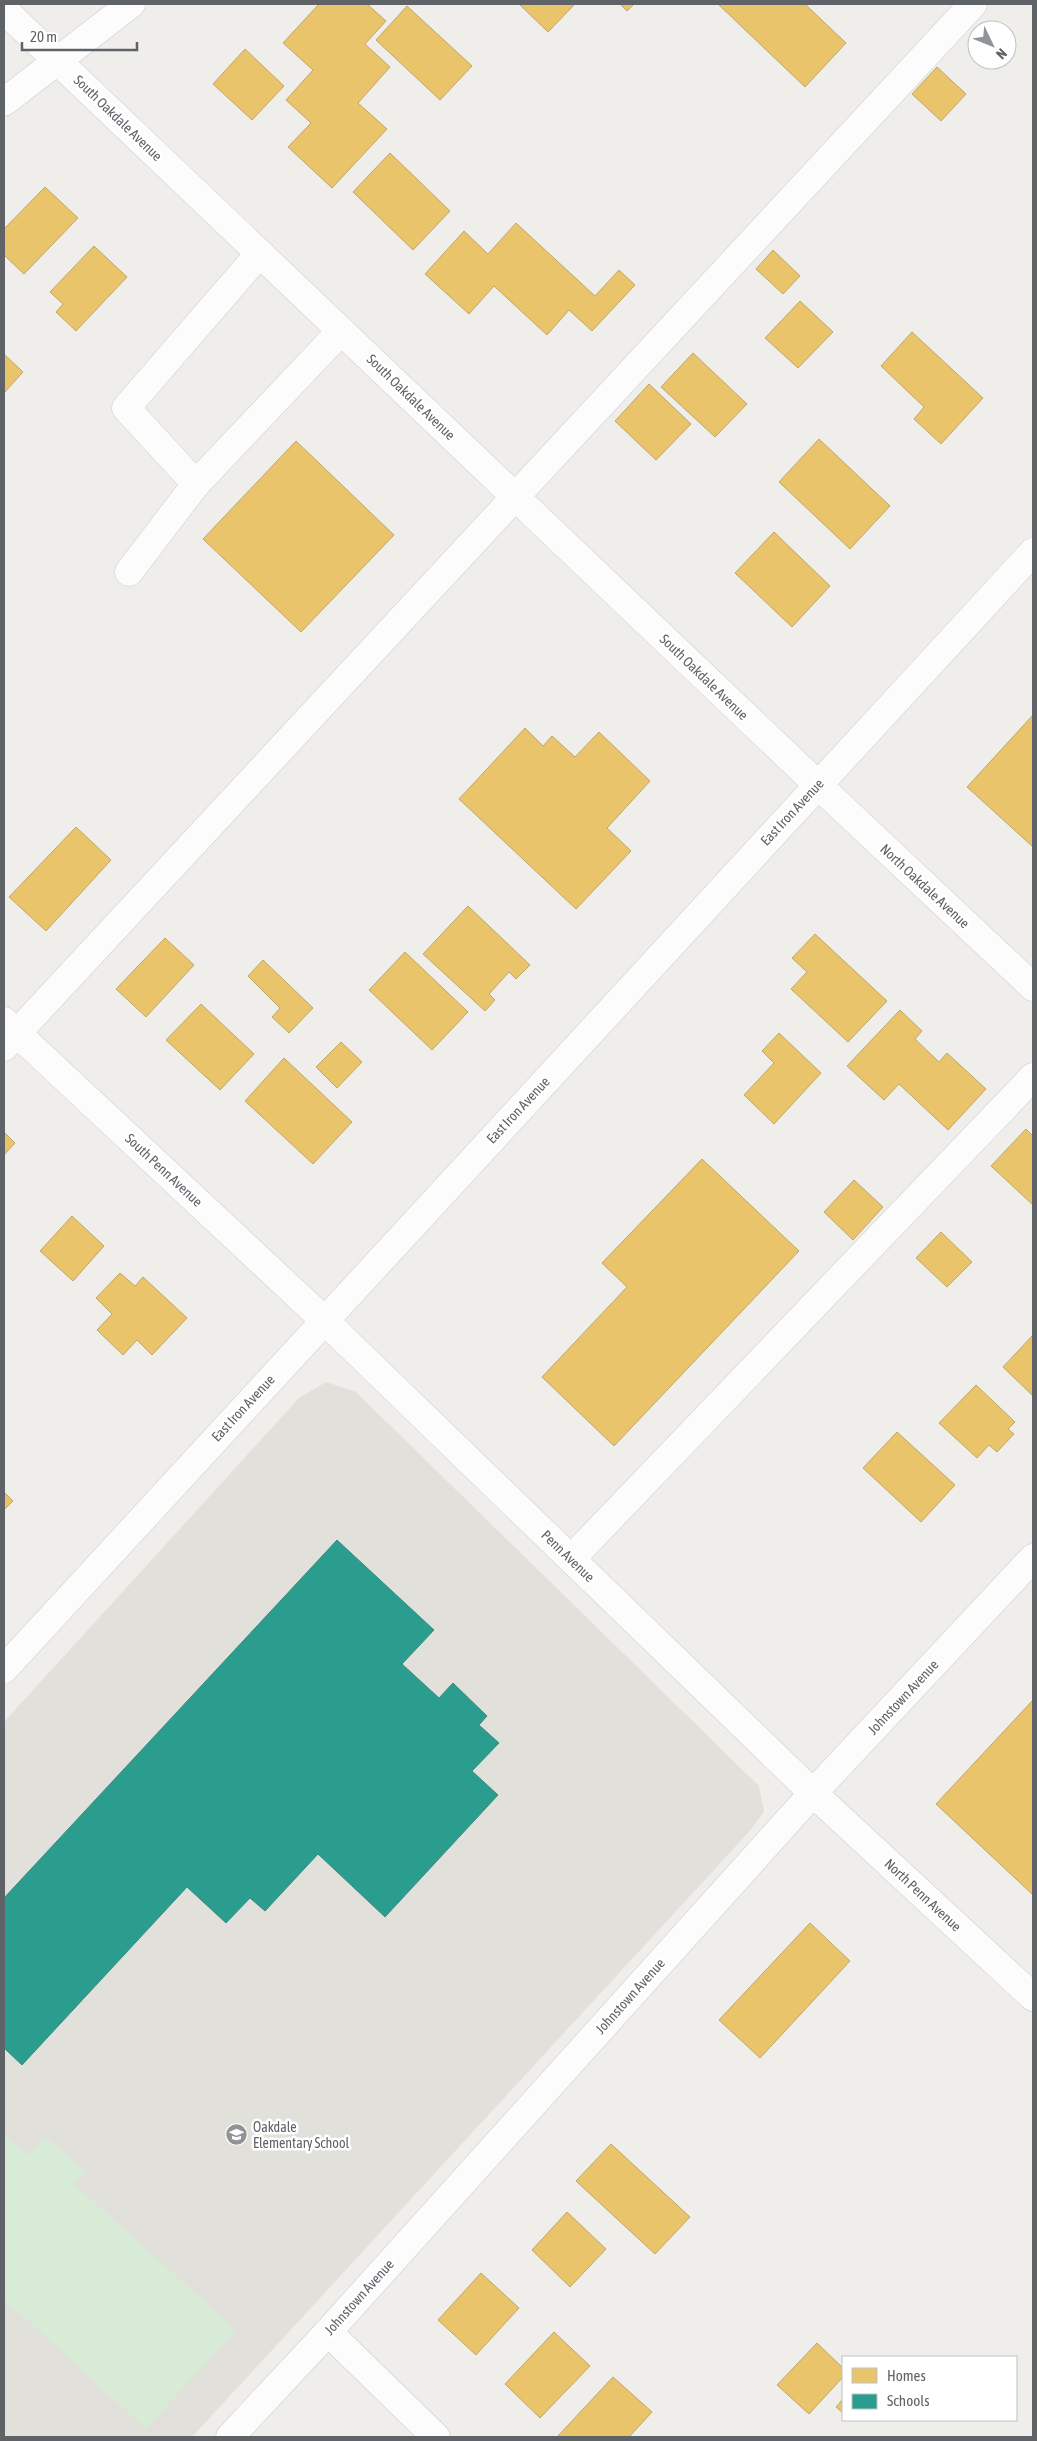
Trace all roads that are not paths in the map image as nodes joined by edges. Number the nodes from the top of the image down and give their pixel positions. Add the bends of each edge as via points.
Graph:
1 (131, 4) edge
2 (973, 4) edge
3 (4, 10) edge
4 (57, 60) junction
5 (4, 102) edge
6 (260, 254) junction
7 (341, 331) junction
8 (196, 484) junction
9 (515, 496) junction
10 (1033, 552) edge
11 (129, 572) dead end
12 (818, 785) junction
13 (1033, 987) edge
14 (8, 1033) edge
15 (1033, 1077) edge
16 (324, 1320) junction
17 (1033, 1558) edge
18 (571, 1559) junction
19 (4, 1669) edge
20 (813, 1792) junction
21 (1033, 1997) edge
22 (328, 2332) junction
23 (230, 2437) edge
24 (436, 2437) edge

1 - 4 street
2 - 9 street
3 - 4 street, South Oakdale Avenue
4 - 5 street
4 - 6 street, South Oakdale Avenue
6 - 7 street, South Oakdale Avenue
6 - 8 street via 126,408
7 - 8 street
7 - 9 street, South Oakdale Avenue
8 - 11 street
9 - 12 street, South Oakdale Avenue
9 - 14 street
10 - 12 street, East Iron Avenue
12 - 13 street, North Oakdale Avenue
12 - 16 street, East Iron Avenue
14 - 16 street, South Penn Avenue
15 - 18 street
16 - 18 street, Penn Avenue
16 - 19 street, East Iron Avenue
17 - 20 street, Johnstown Avenue
18 - 20 street, Penn Avenue
20 - 21 street, North Penn Avenue
20 - 22 street, Johnstown Avenue
22 - 23 street, Johnstown Avenue
22 - 24 street

